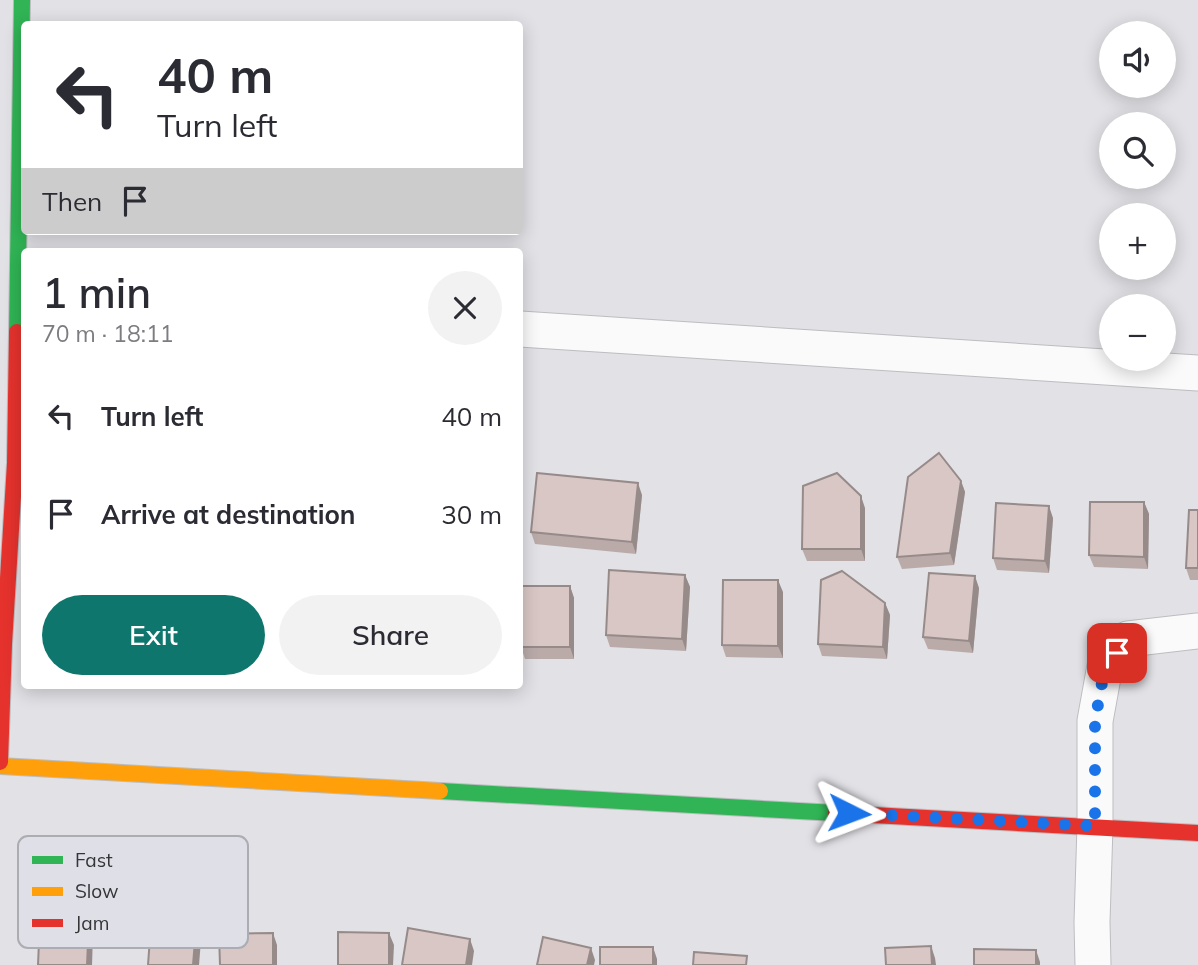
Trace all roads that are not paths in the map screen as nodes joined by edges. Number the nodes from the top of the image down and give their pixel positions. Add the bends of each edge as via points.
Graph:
1 (23, 0) edge
2 (22, 21) edge
3 (21, 30) edge
4 (10, 195) edge
5 (21, 296) edge
6 (523, 329) edge
7 (1198, 373) edge
8 (1198, 631) edge
9 (2, 644) edge
10 (0, 764) edge
11 (1095, 826) junction
12 (1198, 833) edge
13 (1093, 965) edge

1 - 2 street
3 - 4 street
4 - 5 street
5 - 9 street
6 - 7 street
8 - 11 street via 1128,639 1105,666 1095,721
9 - 10 street
10 - 11 street
11 - 12 street
11 - 13 street

